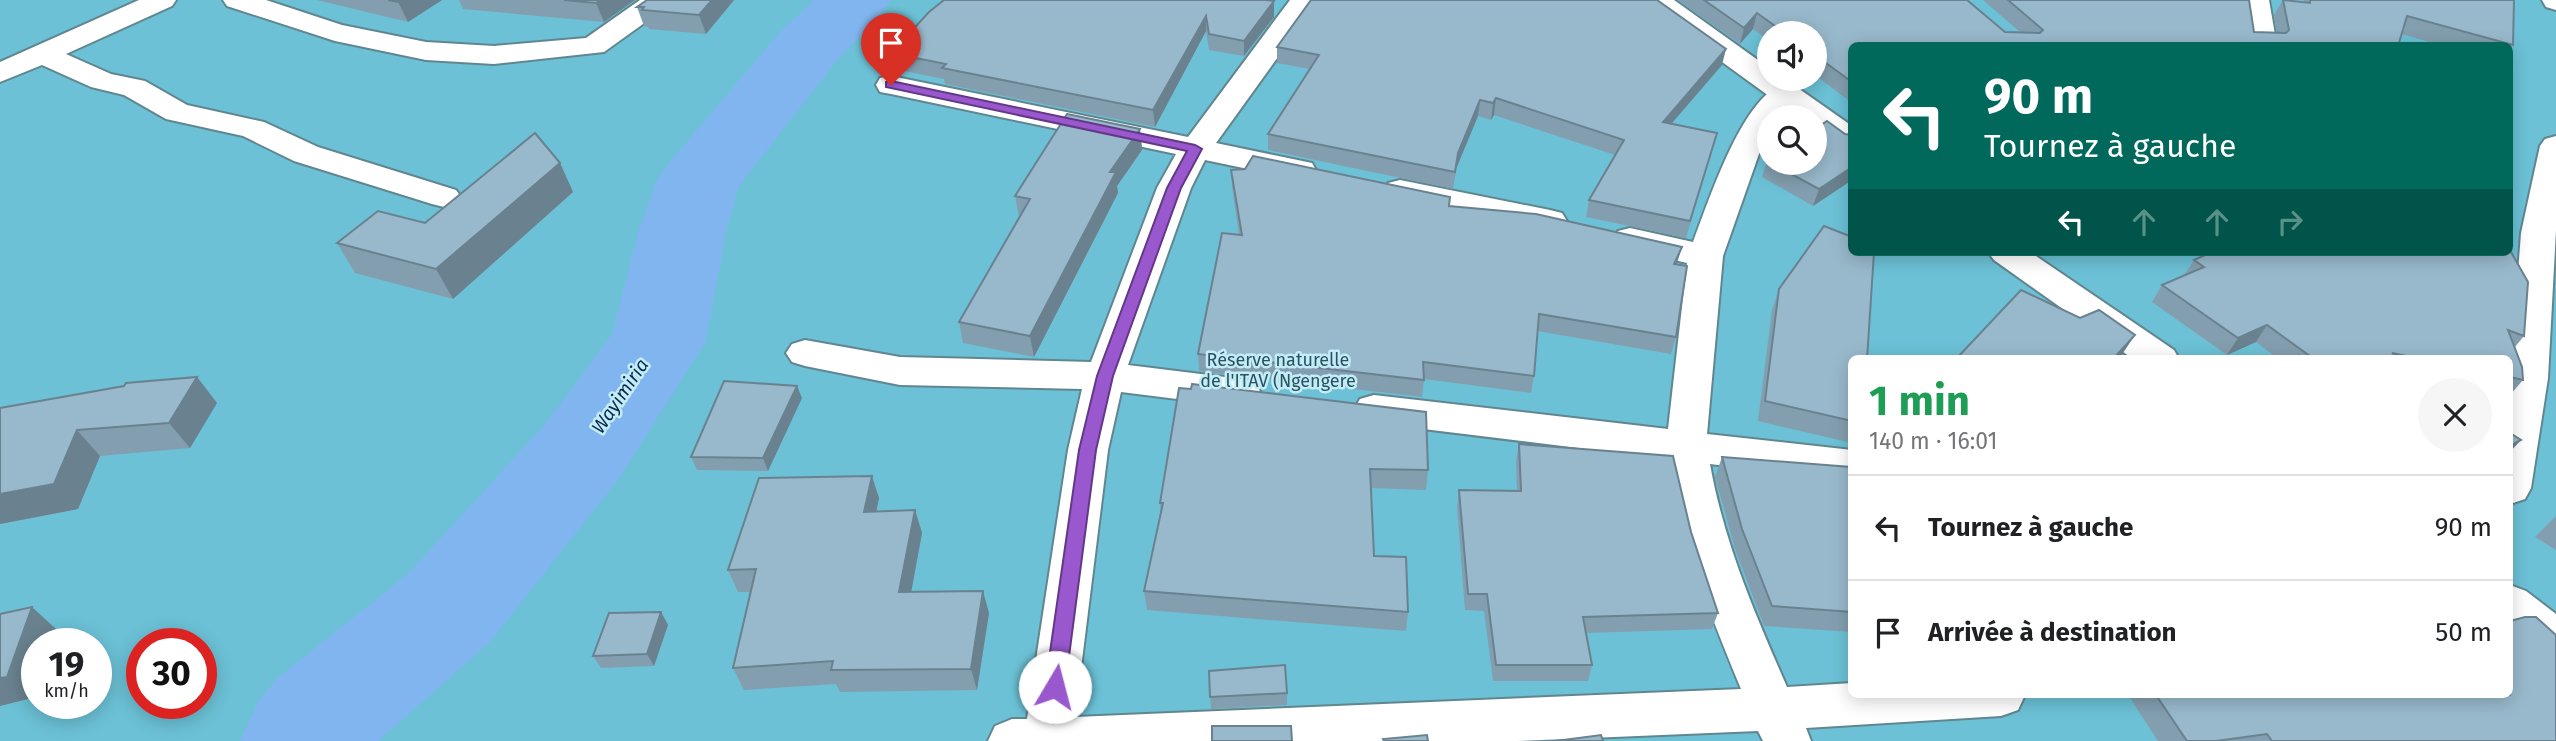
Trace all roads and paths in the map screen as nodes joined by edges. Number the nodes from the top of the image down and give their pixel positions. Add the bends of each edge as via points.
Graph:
1 (162, 0) edge
2 (237, 0) edge
3 (658, 0) edge
4 (1305, 0) edge
5 (1655, 0) edge
6 (2255, 0) edge
7 (2261, 42) edge
8 (43, 54) junction
9 (0, 74) edge
10 (891, 85) dead end
11 (1787, 94) junction
12 (1848, 138) edge
13 (2556, 146) edge
14 (1195, 149) junction
15 (1332, 176) edge
16 (1371, 184) edge
17 (444, 197) dead end
18 (2534, 233) edge
19 (1705, 256) junction
20 (2012, 256) edge
21 (805, 353) dead end
22 (2154, 355) edge
23 (1105, 376) junction
24 (1271, 396) edge
25 (1340, 404) edge
26 (1686, 446) junction
27 (1848, 466) edge
28 (2513, 471) edge
29 (2513, 606) edge
30 (2556, 640) edge
31 (1979, 698) edge
32 (1780, 725) edge
33 (1036, 740) edge

1 - 8 street
2 - 3 street via 335,32 426,51 494,55 594,46
4 - 14 street
5 - 11 street
6 - 7 street
8 - 9 street
8 - 17 street via 102,81 134,88 177,112 253,130 306,154
10 - 14 street
11 - 12 street
11 - 19 street via 1766,116 1744,151
13 - 18 street
14 - 15 street
14 - 23 street via 1174,188
16 - 19 street
18 - 28 street via 2529,378
19 - 26 street
20 - 22 street
21 - 23 street via 900,371
23 - 24 street
23 - 33 street
25 - 26 street
26 - 27 street
26 - 32 street via 1710,555
29 - 30 street
31 - 32 street
32 - 33 street

